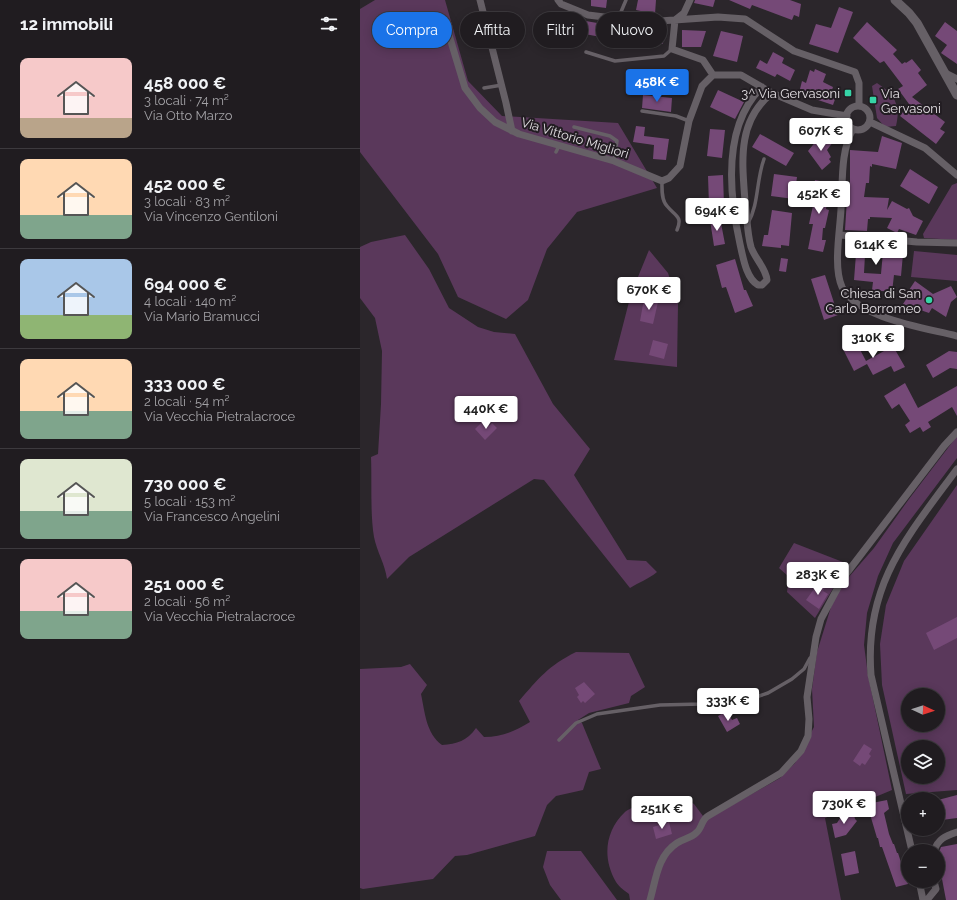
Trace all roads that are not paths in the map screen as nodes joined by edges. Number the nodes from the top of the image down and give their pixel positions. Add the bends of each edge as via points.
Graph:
1 (480, 0) edge
2 (558, 0) edge
3 (626, 0) edge
4 (690, 0) edge
5 (895, 0) edge
6 (621, 12) edge
7 (596, 16) edge
8 (675, 20) junction
9 (667, 21) edge
10 (452, 45) edge
11 (672, 49) junction
12 (586, 52) dead end
13 (944, 73) junction
14 (713, 75) junction
15 (957, 79) edge
16 (502, 85) junction
17 (762, 87) junction
18 (484, 88) dead end
19 (772, 93) junction
20 (957, 95) edge
21 (859, 106) junction
22 (642, 111) dead end
23 (847, 116) junction
24 (689, 121) junction
25 (870, 122) junction
26 (574, 127) dead end
27 (853, 129) junction
28 (512, 131) junction
29 (764, 159) dead end
30 (614, 161) junction
31 (957, 174) edge
32 (662, 181) junction
33 (748, 224) junction
34 (677, 230) dead end
35 (840, 235) junction
36 (957, 243) edge
37 (957, 336) edge
38 (957, 432) edge
39 (957, 469) edge
40 (815, 646) junction
41 (559, 740) dead end
42 (957, 832) edge
43 (910, 844) edge
44 (936, 844) edge
45 (920, 888) edge
46 (936, 888) edge
47 (650, 900) edge
48 (923, 900) edge
49 (927, 900) edge

1 - 16 street
2 - 7 street via 561,4
3 - 6 lane
4 - 8 street via 684,13
5 - 13 street via 917,23
8 - 9 street
8 - 11 street
8 - 21 street via 718,17 745,19 794,51 855,72 859,83
10 - 28 street, Via Vittorio Migliori via 465,88 495,122
11 - 12 lane via 664,56 615,61
11 - 14 street via 703,60
13 - 15 street
13 - 20 street
14 - 17 street via 741,74
14 - 24 street via 702,86
16 - 18 lane
16 - 28 street
17 - 19 street
17 - 33 street via 753,97 739,128 732,164 734,206 742,251 751,278 758,285 762,285 767,280 766,274 756,260
19 - 23 street via 812,110
19 - 33 street via 760,103 752,117 743,149 742,167
21 - 23 street via 851,109
21 - 25 street via 868,111
22 - 24 lane via 676,116
23 - 27 street
24 - 32 street via 680,166 670,178
25 - 27 street via 862,130
25 - 31 street via 925,148
26 - 30 lane via 610,136 617,141
27 - 35 street via 845,148
28 - 30 street, Via Vittorio Migliori via 558,149
29 - 33 lane via 758,173 754,212
30 - 32 street, Via Vittorio Migliori
32 - 34 lane via 666,206 680,223
35 - 36 street
35 - 37 street via 838,268 842,288 856,304 896,321
38 - 40 street via 843,578 821,619
39 - 43 street via 905,540 892,563 872,625 871,676
40 - 41 lane via 804,669 768,693 747,700 660,705 597,714 576,723
40 - 47 street via 807,697 810,719 808,736 801,751 781,773 703,819 697,833 668,851 658,867
42 - 44 street via 945,836
45 - 48 street
46 - 49 street

